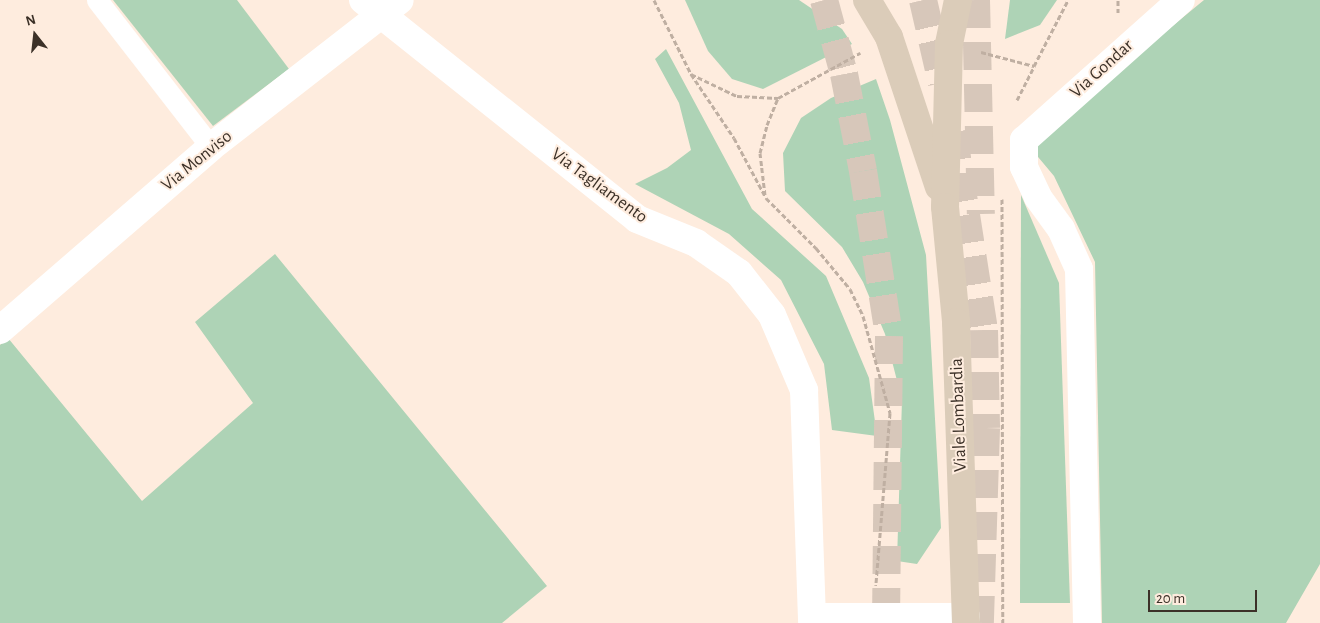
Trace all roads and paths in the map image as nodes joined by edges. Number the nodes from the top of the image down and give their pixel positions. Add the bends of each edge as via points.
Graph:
1 (97, 0) edge
2 (654, 0) edge
3 (868, 0) edge
4 (958, 0) edge
5 (1181, 0) edge
6 (381, 5) edge
7 (1034, 66) dead end
8 (691, 74) junction
9 (1015, 105) dead end
10 (212, 147) junction
11 (1002, 191) dead end
12 (766, 198) junction
13 (945, 208) junction
14 (0, 330) edge
15 (873, 618) junction
16 (812, 620) edge
17 (966, 620) edge
18 (1003, 623) edge
19 (1087, 623) edge

1 - 10 lane
2 - 8 path
3 - 13 main road, Viale Lombardia via 889,37
4 - 13 main road, Viale Lombardia via 949,44
5 - 19 street, Via Gondar via 1024,140 1024,167 1038,197 1062,229 1079,269
6 - 10 street, Via Monviso
6 - 16 street, Via Tagliamento via 637,219 696,243 739,273 772,315 804,390
7 - 9 path
8 - 12 path via 734,138
8 - 12 path via 737,96 778,98 760,153
10 - 14 street, Via Monviso
11 - 18 path
12 - 15 path via 816,248 850,289 863,316 890,413
13 - 17 main road, Viale Lombardia via 956,322
15 - 16 street
15 - 17 street

